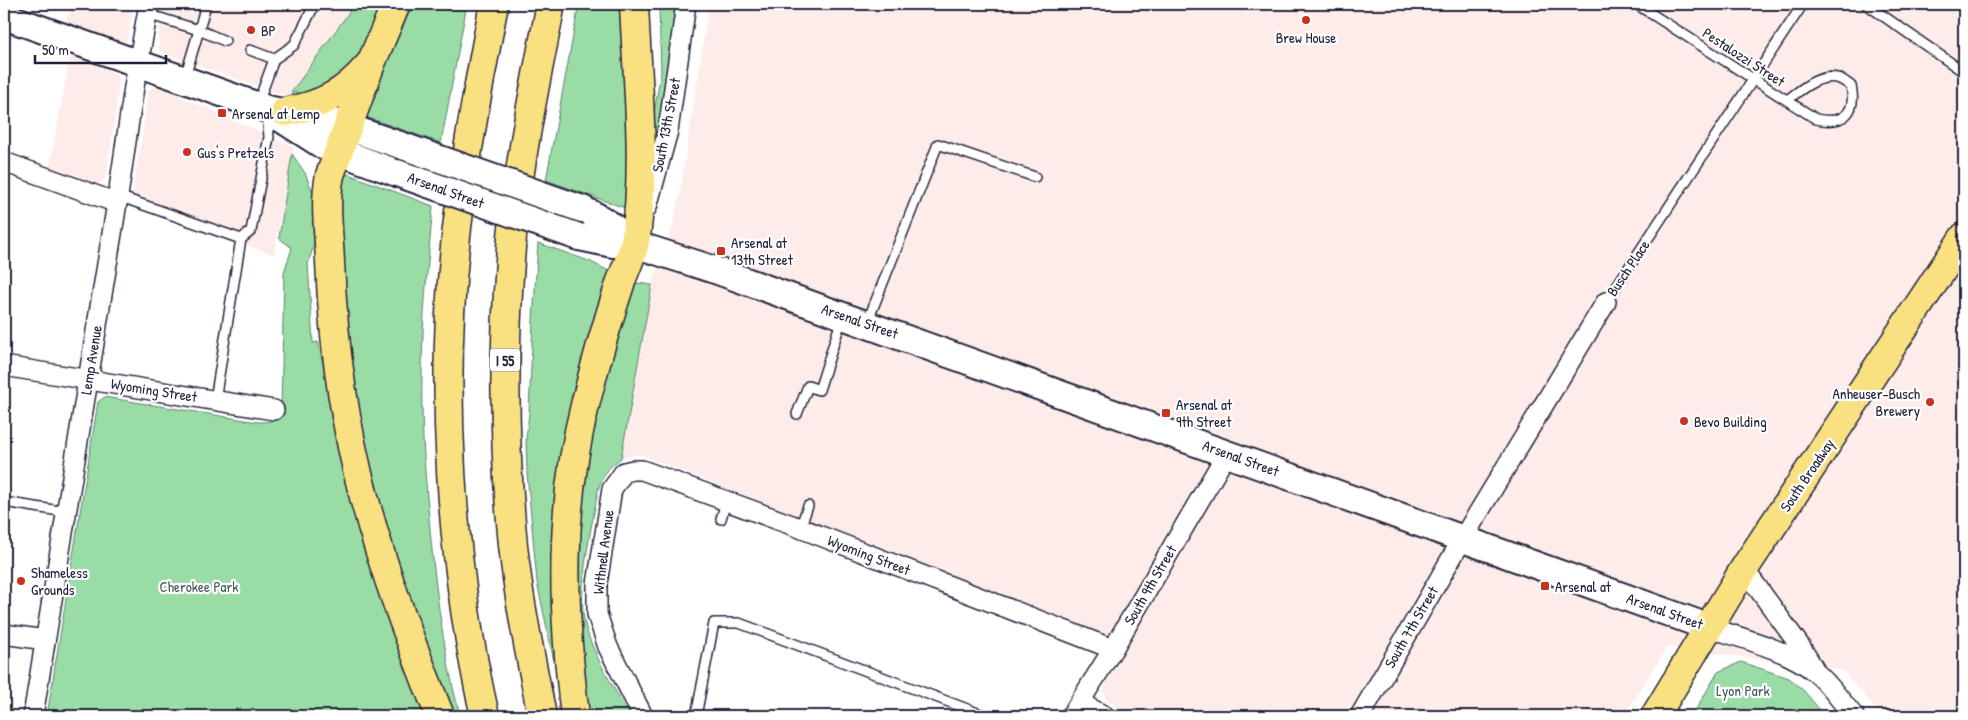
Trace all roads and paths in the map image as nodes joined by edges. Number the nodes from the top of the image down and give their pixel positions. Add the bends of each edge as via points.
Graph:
1 (206, 4) edge
2 (396, 4) edge
3 (494, 4) edge
4 (551, 4) edge
5 (634, 4) edge
6 (686, 4) edge
7 (1636, 4) edge
8 (1803, 4) edge
9 (1866, 4) edge
10 (313, 8) dead end
11 (148, 9) edge
12 (4, 16) edge
13 (199, 30) junction
14 (225, 41) dead end
15 (250, 50) dead end
16 (274, 59) junction
17 (372, 61) junction
18 (138, 64) junction
19 (1964, 72) edge
20 (184, 79) junction
21 (1754, 79) junction
22 (1787, 100) junction
23 (270, 109) junction
24 (348, 127) junction
25 (338, 152) junction
26 (4, 162) edge
27 (1034, 177) dead end
28 (118, 199) junction
29 (1964, 238) edge
30 (241, 239) junction
31 (634, 244) junction
32 (1606, 302) joint
33 (855, 319) junction
34 (4, 366) edge
35 (88, 379) junction
36 (215, 400) junction
37 (274, 410) dead end
38 (797, 414) dead end
39 (1227, 453) junction
40 (624, 472) joint
41 (4, 502) edge
42 (808, 506) dead end
43 (66, 512) junction
44 (800, 528) junction
45 (1462, 538) junction
46 (1744, 569) junction
47 (1708, 627) junction
48 (4, 634) edge
49 (45, 640) junction
50 (1113, 649) junction
51 (1816, 672) junction
52 (1076, 709) edge
53 (32, 716) edge
54 (440, 716) edge
55 (486, 716) edge
56 (542, 716) edge
57 (575, 716) edge
58 (643, 716) edge
59 (696, 716) edge
60 (986, 716) edge
61 (1105, 716) edge
62 (1360, 716) edge
63 (1655, 716) edge
64 (1854, 716) edge

1 - 13 lane
2 - 17 main road
3 - 55 main road via 470,133 457,229 449,419 454,513 466,610
4 - 56 main road, I 55 via 521,164 510,260 505,355 506,449 513,546 526,638
5 - 31 main road via 640,160
6 - 31 street, South 13th Street via 668,131
7 - 21 lane, Pestalozzi Street
8 - 21 lane, Busch Place
9 - 19 lane
10 - 16 lane via 294,45
11 - 13 lane
11 - 18 street, Lemp Avenue
12 - 18 main road, Arsenal Street
13 - 14 lane
13 - 20 lane
15 - 16 lane
16 - 23 lane
17 - 23 main road via 341,93 305,108
17 - 24 main road
18 - 20 main road, Arsenal Street
18 - 28 street, Lemp Avenue
20 - 23 main road, Arsenal Street
21 - 22 lane, Pestalozzi Street
21 - 32 lane, Busch Place
22 - 22 lane, Pestalozzi Street via 1821,79 1838,78 1852,86 1854,96 1852,110 1843,118 1828,122 1816,119
23 - 24 main road, Arsenal Street
23 - 25 main road, Arsenal Street via 301,133
23 - 30 lane via 269,137 251,231
24 - 25 main road
24 - 31 main road, Arsenal Street, bridge via 582,210 618,229
25 - 31 main road, Arsenal Street, bridge via 579,237 613,244
25 - 54 main road via 328,184 331,285 337,354 350,431 365,500 386,571
26 - 28 street
27 - 33 lane via 938,144
28 - 30 lane
28 - 35 street, Lemp Avenue
29 - 46 main road, South Broadway
30 - 36 lane
31 - 33 main road, Arsenal Street
31 - 57 main road via 588,394 571,471 566,524 565,609
32 - 45 street, Busch Place
33 - 38 lane via 820,390 808,386
33 - 39 main road, Arsenal Street
34 - 35 street, Wyoming Street
35 - 36 street, Wyoming Street
35 - 43 street, Lemp Avenue
36 - 37 street, Wyoming Street
39 - 45 main road, Arsenal Street
39 - 50 street, South 9th Street
40 - 44 street, Wyoming Street via 642,470 724,510
40 - 58 street, Withnell Avenue via 612,489 597,584 597,614 608,647
41 - 43 lane
42 - 44 lane
43 - 49 street, Lemp Avenue
44 - 50 street, Wyoming Street
45 - 47 main road, Arsenal Street
45 - 62 street, South 7th Street
46 - 47 main road, South Broadway
46 - 51 street, Arsenal Street
47 - 51 street, Arsenal Street via 1780,652
47 - 63 main road, South Broadway
48 - 49 street
49 - 53 street, Lemp Avenue
50 - 52 street, South 9th Street
51 - 64 street, Arsenal Street
52 - 61 street
59 - 60 lane via 714,623 739,623

